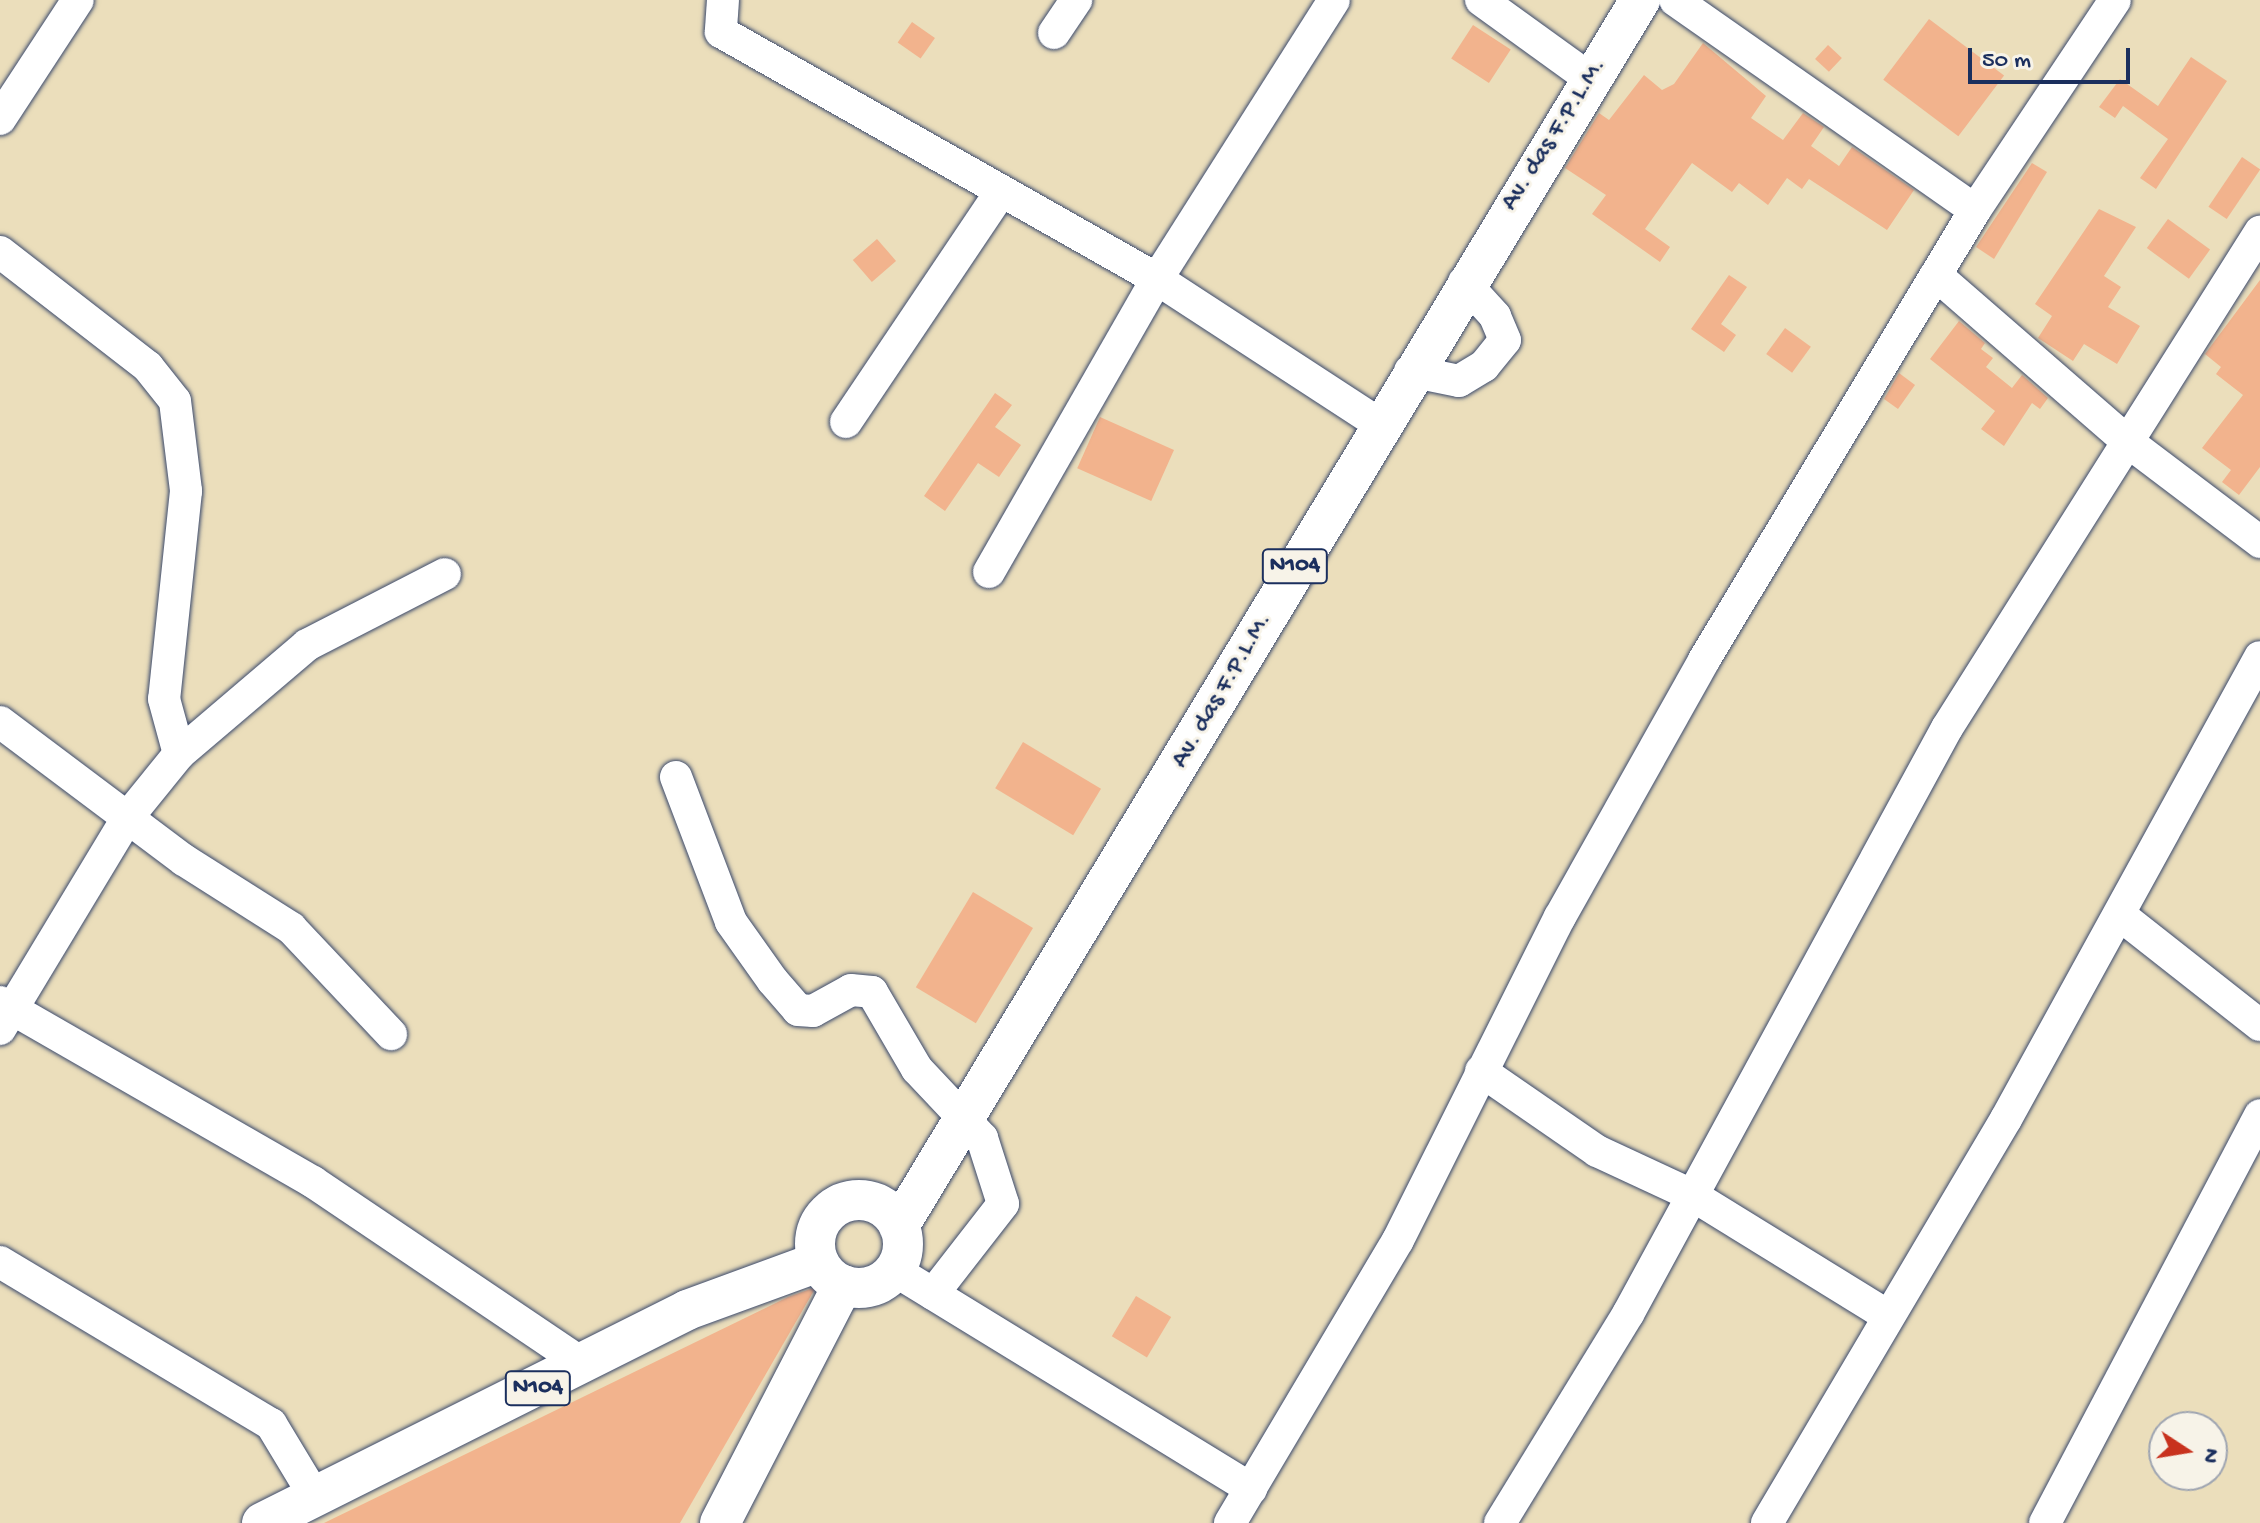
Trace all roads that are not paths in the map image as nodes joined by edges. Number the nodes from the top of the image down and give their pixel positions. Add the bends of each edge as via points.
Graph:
1 (78, 0) edge
2 (723, 0) edge
3 (1076, 0) edge
4 (1334, 0) edge
5 (1481, 0) edge
6 (1640, 0) edge
7 (1675, 0) edge
8 (2115, 0) edge
9 (1054, 33) dead end
10 (1589, 78) junction
11 (0, 119) edge
12 (999, 194) junction
13 (1975, 210) junction
14 (2260, 232) edge
15 (0, 252) edge
16 (1936, 275) junction
17 (1157, 279) junction
18 (1464, 282) junction
19 (1410, 371) junction
20 (846, 422) dead end
21 (1378, 423) junction
22 (2128, 442) junction
23 (2260, 542) edge
24 (989, 572) dead end
25 (445, 574) dead end
26 (2260, 657) edge
27 (0, 722) edge
28 (179, 754) junction
29 (676, 777) dead end
30 (128, 817) junction
31 (2120, 915) junction
32 (4, 1014) edge
33 (2260, 1025) edge
34 (391, 1034) dead end
35 (1481, 1071) junction
36 (2260, 1115) edge
37 (959, 1126) junction
38 (1692, 1195) junction
39 (861, 1199) junction
40 (899, 1226) junction
41 (0, 1262) edge
42 (894, 1270) junction
43 (830, 1274) junction
44 (933, 1294) junction
45 (1886, 1315) junction
46 (584, 1365) junction
47 (1251, 1489) junction
48 (315, 1497) junction
49 (262, 1523) edge
50 (720, 1523) edge
51 (1230, 1523) edge
52 (1500, 1523) edge
53 (1767, 1523) edge
54 (2045, 1523) edge

1 - 11 street
2 - 12 street via 721,32
3 - 9 street
4 - 17 street
5 - 10 street
6 - 10 main road, Av. das F.P.L.M. / N104
7 - 13 street
8 - 13 street
10 - 18 main road, Av. das F.P.L.M. / N104
12 - 17 street
12 - 20 street
13 - 16 street
14 - 22 street
15 - 28 street via 148,367 175,401 186,491 164,699
16 - 22 street
16 - 35 street via 1704,660
17 - 21 street
17 - 24 street
18 - 19 main road, Av. das F.P.L.M. / N104
18 - 19 street via 1495,316 1505,340 1484,366 1459,381
19 - 21 main road, Av. das F.P.L.M. / N104
21 - 37 main road, Av. das F.P.L.M. / N104 via 1105,894
22 - 23 street
22 - 38 street via 1947,728
25 - 28 street via 307,645
26 - 31 street
27 - 30 street
28 - 30 street
29 - 37 street via 731,922 773,981 798,1010 813,1011 851,990 872,992 917,1069
30 - 32 street
30 - 34 street via 291,928
31 - 33 street
31 - 45 street
32 - 46 street via 313,1182
35 - 38 street via 1597,1151
35 - 47 street via 1398,1240
36 - 54 street
37 - 39 main road, Av. das F.P.L.M. / N104
37 - 40 main road, Av. das F.P.L.M. / N104
37 - 44 street via 995,1165 1003,1204
38 - 45 street
38 - 52 street via 1575,1407
39 - 40 main road via 884,1207
39 - 43 main road, N104 via 822,1219
40 - 42 main road, N104 via 902,1248
41 - 48 street via 262,1418 292,1453
42 - 43 main road, N104 / N104 via 866,1288
42 - 44 street
43 - 46 main road, N104 / N104 via 687,1310
43 - 50 main road
44 - 47 street
45 - 53 street
46 - 48 main road, N104 / N104
47 - 51 street
48 - 49 main road, N104 / N104

